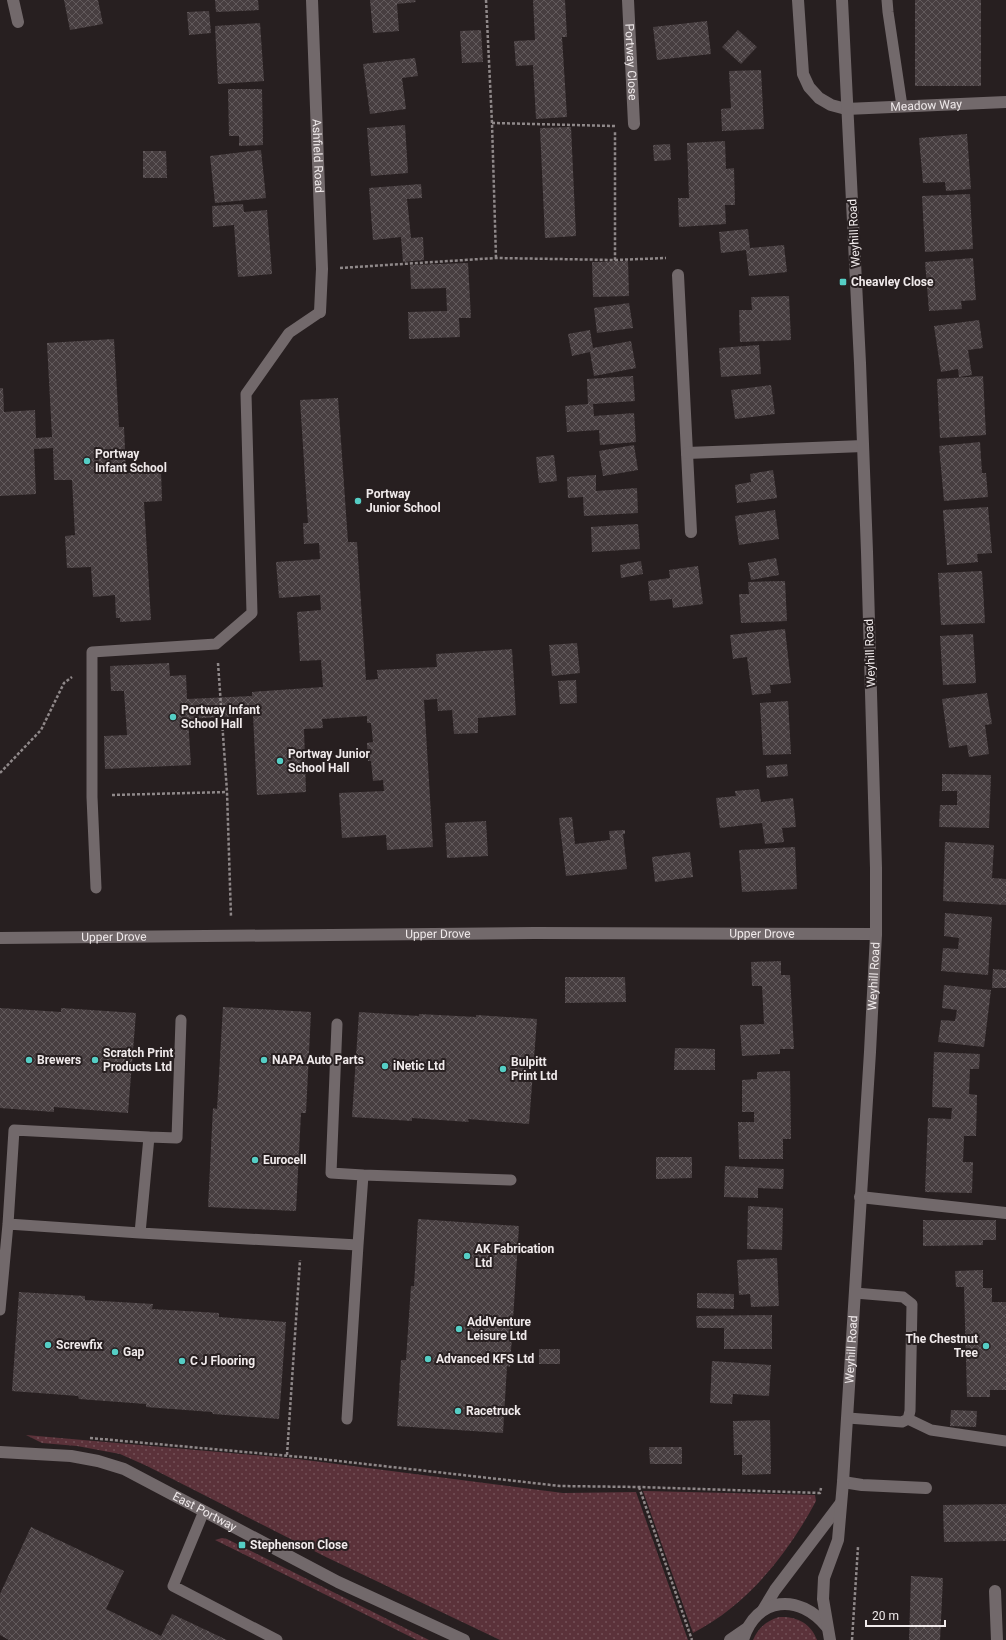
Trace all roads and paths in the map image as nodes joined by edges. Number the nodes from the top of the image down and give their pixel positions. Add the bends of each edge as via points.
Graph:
1 (13, 0) edge
2 (312, 0) edge
3 (486, 0) edge
4 (628, 0) edge
5 (798, 0) edge
6 (842, 0) edge
7 (887, 0) edge
8 (18, 22) dead end
9 (1006, 102) edge
10 (902, 106) junction
11 (846, 109) junction
12 (492, 123) junction
13 (634, 124) joint
14 (615, 126) junction
15 (496, 258) junction
16 (615, 260) junction
17 (322, 269) junction
18 (678, 275) joint
19 (320, 312) joint
20 (863, 446) junction
21 (688, 453) junction
22 (691, 532) dead end
23 (216, 644) junction
24 (92, 652) junction
25 (0, 773) edge
26 (227, 792) junction
27 (92, 796) junction
28 (96, 888) dead end
29 (231, 916) dead end
30 (876, 934) junction
31 (0, 938) edge
32 (181, 1020) dead end
33 (337, 1024) dead end
34 (149, 1137) junction
35 (364, 1175) junction
36 (511, 1180) dead end
37 (860, 1197) junction
38 (1006, 1213) edge
39 (8, 1224) junction
40 (140, 1233) junction
41 (301, 1242) junction
42 (358, 1245) junction
43 (855, 1293) junction
44 (0, 1310) edge
45 (848, 1418) junction
46 (347, 1419) dead end
47 (908, 1419) junction
48 (82, 1437) dead end
49 (1006, 1441) edge
50 (0, 1452) edge
51 (287, 1455) junction
52 (843, 1482) junction
53 (639, 1487) junction
54 (926, 1488) dead end
55 (820, 1493) dead end
56 (841, 1503) junction
57 (204, 1511) junction
58 (995, 1591) dead end
59 (763, 1610) junction
60 (827, 1627) junction
61 (745, 1635) edge
62 (277, 1640) edge
63 (464, 1640) edge
64 (692, 1640) edge
65 (730, 1640) edge
66 (830, 1640) edge
67 (997, 1640) edge

1 - 8 street
2 - 17 street, Ashfield Road
3 - 12 path
4 - 13 street, Portway Close
5 - 11 street via 803,74 809,87 819,98
6 - 11 street, Weyhill Road
7 - 10 lane
9 - 10 street, Meadow Way
10 - 11 street, Meadow Way
11 - 20 street, Weyhill Road via 856,259
12 - 14 path
12 - 15 path
13 - 14 path
14 - 16 path
15 - 16 path
15 - 17 path
16 - 18 path via 671,258
17 - 19 street, Ashfield Road
18 - 21 street
19 - 23 lane via 289,333 246,394 252,613
20 - 21 street
20 - 30 street, Weyhill Road
21 - 22 street
23 - 24 lane
23 - 26 path
24 - 25 path via 77,673 64,683 41,730
24 - 27 lane
26 - 27 path
26 - 29 path
27 - 28 lane
30 - 31 street, Upper Drove via 535,933
30 - 37 street, Weyhill Road
32 - 34 lane via 177,1138
33 - 35 lane via 331,1173
34 - 39 lane via 14,1130
34 - 40 lane
35 - 36 lane
35 - 42 lane
37 - 38 street
37 - 43 street, Weyhill Road
39 - 40 lane
39 - 44 lane
40 - 41 lane
41 - 42 lane
41 - 51 path
42 - 46 lane
43 - 45 street, Weyhill Road
43 - 47 lane via 904,1297 912,1304
45 - 47 lane via 902,1422
45 - 52 street, Weyhill Road
47 - 49 lane via 931,1430
48 - 51 path
50 - 57 street, East Portway via 71,1456 98,1461 124,1469
51 - 53 path via 560,1486
52 - 54 street
52 - 56 street, Weyhill Road
53 - 55 path
53 - 64 path
56 - 59 street via 775,1590
56 - 60 street, Weyhill Road via 838,1540 824,1578 823,1598
57 - 62 lane via 173,1586
57 - 63 street, East Portway via 338,1582
58 - 67 street
59 - 60 street via 782,1604 798,1605 814,1613
59 - 61 street via 751,1622
60 - 66 street, Weyhill Road
61 - 65 street

